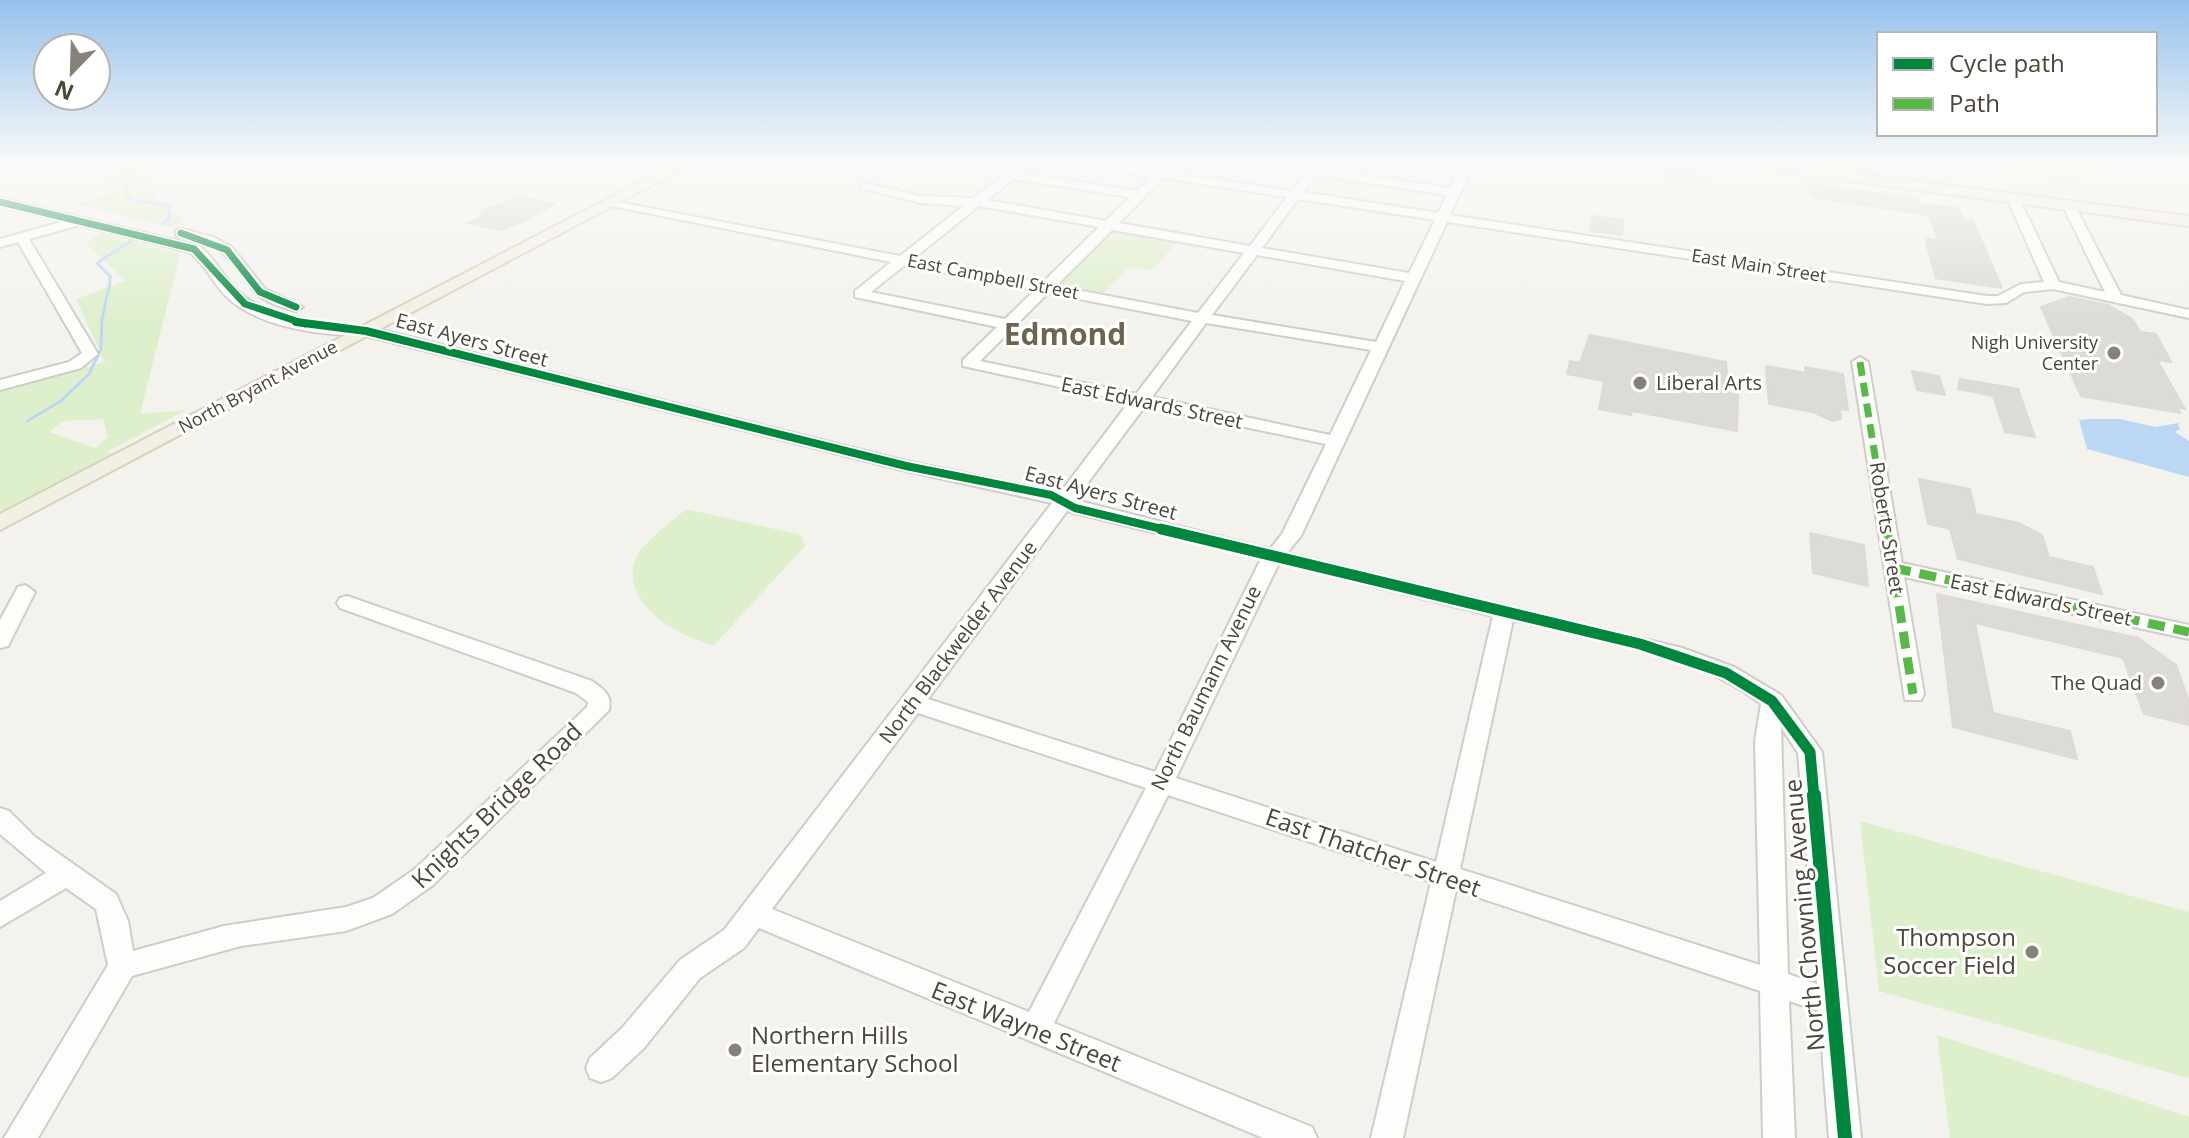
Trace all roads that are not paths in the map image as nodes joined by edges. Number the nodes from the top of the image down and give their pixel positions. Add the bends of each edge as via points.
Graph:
1 (60, 216) edge
2 (94, 216) edge
3 (108, 216) edge
4 (585, 216) edge
5 (673, 216) edge
6 (958, 216) edge
7 (1058, 216) edge
8 (1118, 216) edge
9 (1279, 216) edge
10 (1429, 216) edge
11 (2021, 216) edge
12 (2074, 216) edge
13 (2150, 216) edge
14 (1441, 218) junction
15 (81, 221) junction
16 (2189, 221) edge
17 (1109, 225) junction
18 (22, 238) junction
19 (0, 243) edge
20 (1255, 250) junction
21 (902, 259) junction
22 (1413, 278) junction
23 (2053, 285) junction
24 (1045, 288) junction
25 (2114, 296) junction
26 (2189, 314) edge
27 (1202, 318) junction
28 (1007, 324) junction
29 (366, 331) junction
30 (1379, 347) junction
31 (1860, 362) dead end
32 (0, 385) edge
33 (1139, 400) junction
34 (1334, 441) junction
35 (1063, 502) junction
36 (0, 523) edge
37 (1272, 556) junction
38 (1894, 568) junction
39 (25, 592) dead end
40 (347, 603) dead end
41 (1505, 610) junction
42 (2189, 632) edge
43 (0, 641) edge
44 (1913, 694) dead end
45 (1773, 701) junction
46 (914, 703) junction
47 (1162, 781) junction
48 (0, 818) edge
49 (67, 874) junction
50 (1443, 877) junction
51 (753, 913) junction
52 (0, 915) edge
53 (122, 967) junction
54 (1777, 986) junction
55 (1833, 1002) junction
56 (1035, 1031) junction
57 (601, 1068) dead end
58 (20, 1138) edge
59 (1301, 1138) edge
60 (1387, 1138) edge
61 (1779, 1138) edge
62 (1845, 1138) edge

1 - 15 street
2 - 15 street
3 - 29 street via 212,242 235,256 252,286 268,298 362,323
4 - 29 main road, North Bryant Avenue
5 - 21 street, East Campbell Street
6 - 21 street
7 - 17 street
8 - 17 street
9 - 20 street, North Blackwelder Avenue
10 - 14 street, East Main Street
11 - 23 street
12 - 25 street
13 - 16 main road
14 - 22 street, North Baumann Avenue
14 - 23 street, East Main Street via 1987,300 2001,300 2021,288
15 - 18 street
15 - 29 street via 194,249 210,258 236,298 262,312
17 - 20 street
17 - 24 street
18 - 19 street
18 - 32 street via 90,354 75,365
20 - 22 street
20 - 27 street, North Blackwelder Avenue
21 - 24 street, East Campbell Street
21 - 28 street via 860,294
22 - 30 street, North Baumann Avenue
23 - 25 street, East Main Street
24 - 27 street, East Campbell Street
24 - 28 street
25 - 26 street, East Main Street
27 - 30 street, East Campbell Street
27 - 33 street, North Blackwelder Avenue
28 - 33 street, East Edwards Street via 969,363
29 - 35 street, East Ayers Street
29 - 36 main road, North Bryant Avenue
30 - 34 street, North Baumann Avenue
31 - 38 street, Roberts Street
33 - 34 street, East Edwards Street
33 - 35 street, North Blackwelder Avenue
34 - 37 street, North Baumann Avenue via 1291,536
35 - 37 street, East Ayers Street
35 - 46 street, North Blackwelder Avenue
37 - 41 street, East Ayers Street
37 - 47 street, North Baumann Avenue
38 - 42 street, East Edwards Street
38 - 44 street, Roberts Street
39 - 43 street
40 - 53 street, Knights Bridge Road via 584,687 600,699 598,710 424,877 376,912 349,921 172,949
41 - 45 street, East Ayers Street via 1683,656
41 - 50 street
45 - 54 street, North Chowning Avenue via 1767,741
45 - 55 street, North Chowning Avenue via 1810,752
46 - 47 street, East Thatcher Street
46 - 51 street, North Blackwelder Avenue
47 - 50 street, East Thatcher Street
47 - 56 street, North Baumann Avenue
48 - 49 street
49 - 52 street
49 - 53 street via 106,902
50 - 54 street, East Thatcher Street
50 - 60 street
51 - 56 street, East Wayne Street
51 - 57 street, North Blackwelder Avenue via 734,939 690,969
53 - 58 street
54 - 55 street, East Thatcher Street
54 - 61 street, North Chowning Avenue
55 - 62 street, North Chowning Avenue
56 - 59 street, East Wayne Street

